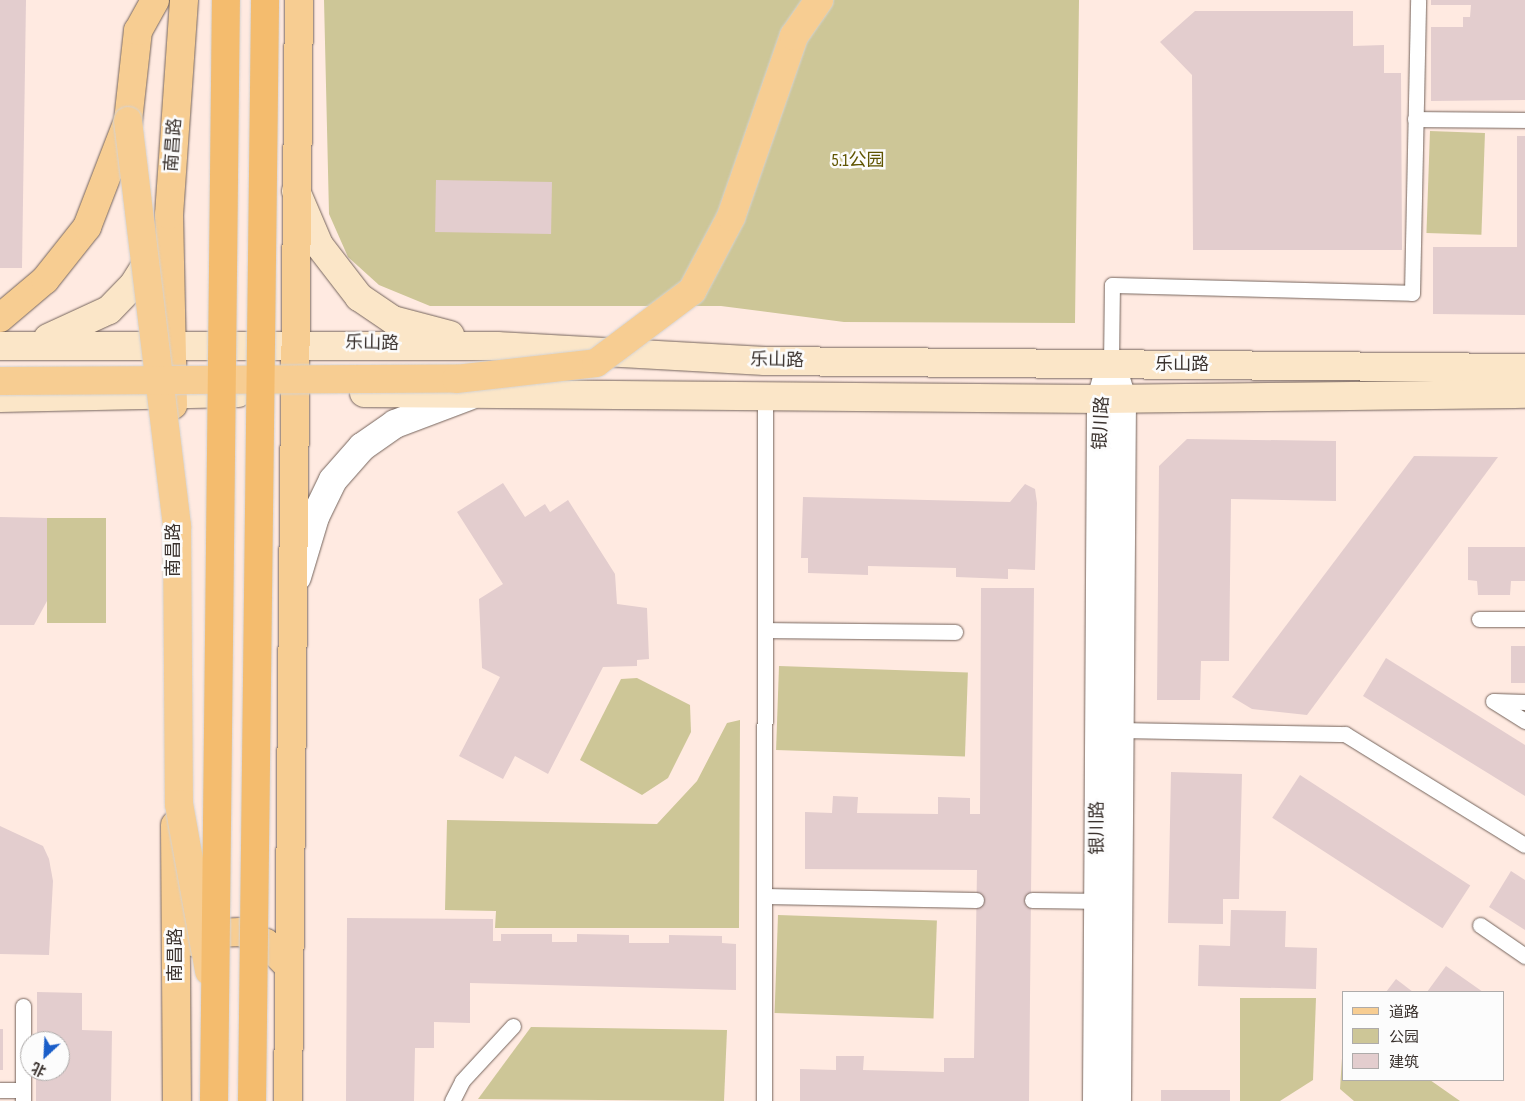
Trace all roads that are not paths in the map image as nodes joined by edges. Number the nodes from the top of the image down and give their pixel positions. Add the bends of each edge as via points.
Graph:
1 (155, 0) edge
2 (184, 0) edge
3 (226, 0) edge
4 (265, 0) edge
5 (299, 0) edge
6 (819, 0) edge
7 (1418, 0) edge
8 (1415, 119) junction
9 (1525, 120) edge
10 (128, 121) junction
11 (296, 191) junction
12 (169, 216) junction
13 (0, 318) edge
14 (0, 339) edge
15 (295, 343) junction
16 (29, 344) junction
17 (0, 346) edge
18 (174, 346) junction
19 (497, 346) junction
20 (1111, 364) junction
21 (1525, 368) edge
22 (0, 379) edge
23 (293, 392) junction
24 (173, 394) junction
25 (477, 394) junction
26 (1525, 394) edge
27 (765, 396) junction
28 (0, 398) edge
29 (1111, 399) junction
30 (292, 601) junction
31 (1479, 619) dead end
32 (1525, 619) edge
33 (766, 630) junction
34 (955, 632) dead end
35 (1525, 702) edge
36 (1525, 720) edge
37 (1109, 730) junction
38 (1525, 845) edge
39 (765, 896) junction
40 (976, 900) dead end
41 (1032, 900) dead end
42 (1108, 901) junction
43 (1480, 925) dead end
44 (1525, 956) edge
45 (289, 967) junction
46 (176, 968) junction
47 (215, 1004) junction
48 (23, 1006) dead end
49 (513, 1026) dead end
50 (0, 1090) edge
51 (23, 1096) edge
52 (177, 1101) edge
53 (214, 1101) edge
54 (252, 1101) edge
55 (288, 1101) edge
56 (452, 1101) edge
57 (764, 1101) edge
58 (1097, 1101) edge
59 (1117, 1101) edge

1 - 10 main road via 138,31
2 - 12 main road, 南昌路
3 - 47 highway, bridge
4 - 54 highway, bridge
5 - 11 main road
6 - 22 main road, bridge via 794,36 731,217 692,291 596,364 456,379
7 - 8 lane
8 - 9 lane
8 - 20 lane via 1412,293 1112,285
10 - 13 main road via 87,227 44,280
10 - 47 main road, bridge via 177,526 179,804
11 - 15 main road
11 - 19 main road via 319,245 359,297 393,320
12 - 16 main road via 134,284 109,310 78,328
12 - 18 main road, 南昌路
14 - 16 main road, 乐山路
15 - 18 main road, 乐山路
15 - 19 main road, 乐山路
15 - 23 main road
16 - 17 main road, 乐山路
16 - 18 main road, 乐山路
18 - 24 main road, 南昌路
19 - 20 main road, 乐山路 via 765,361
20 - 21 main road, 乐山路
20 - 29 street, 银川路
22 - 24 main road, 乐山路 via 67,378
23 - 24 main road, 乐山路
23 - 25 main road, 乐山路
23 - 30 main road
24 - 28 main road, 乐山路
24 - 46 main road, 南昌路
25 - 27 main road, 乐山路
25 - 30 street via 395,424 362,446 333,480 316,517
26 - 29 main road, 乐山路
27 - 29 main road, 乐山路
27 - 33 lane
29 - 37 street, 银川路
30 - 45 main road
31 - 32 lane
33 - 34 lane
33 - 39 lane
35 - 36 lane via 1493,700
37 - 38 lane via 1345,734
37 - 42 street, 银川路
39 - 40 lane
39 - 57 lane
41 - 42 lane
42 - 58 street, 银川路
42 - 59 street, 银川路
43 - 44 lane
45 - 46 main road via 252,935 223,931 198,942
45 - 55 main road
46 - 52 main road, 南昌路
47 - 53 highway, bridge
48 - 51 lane
49 - 56 lane via 462,1081
50 - 51 lane

